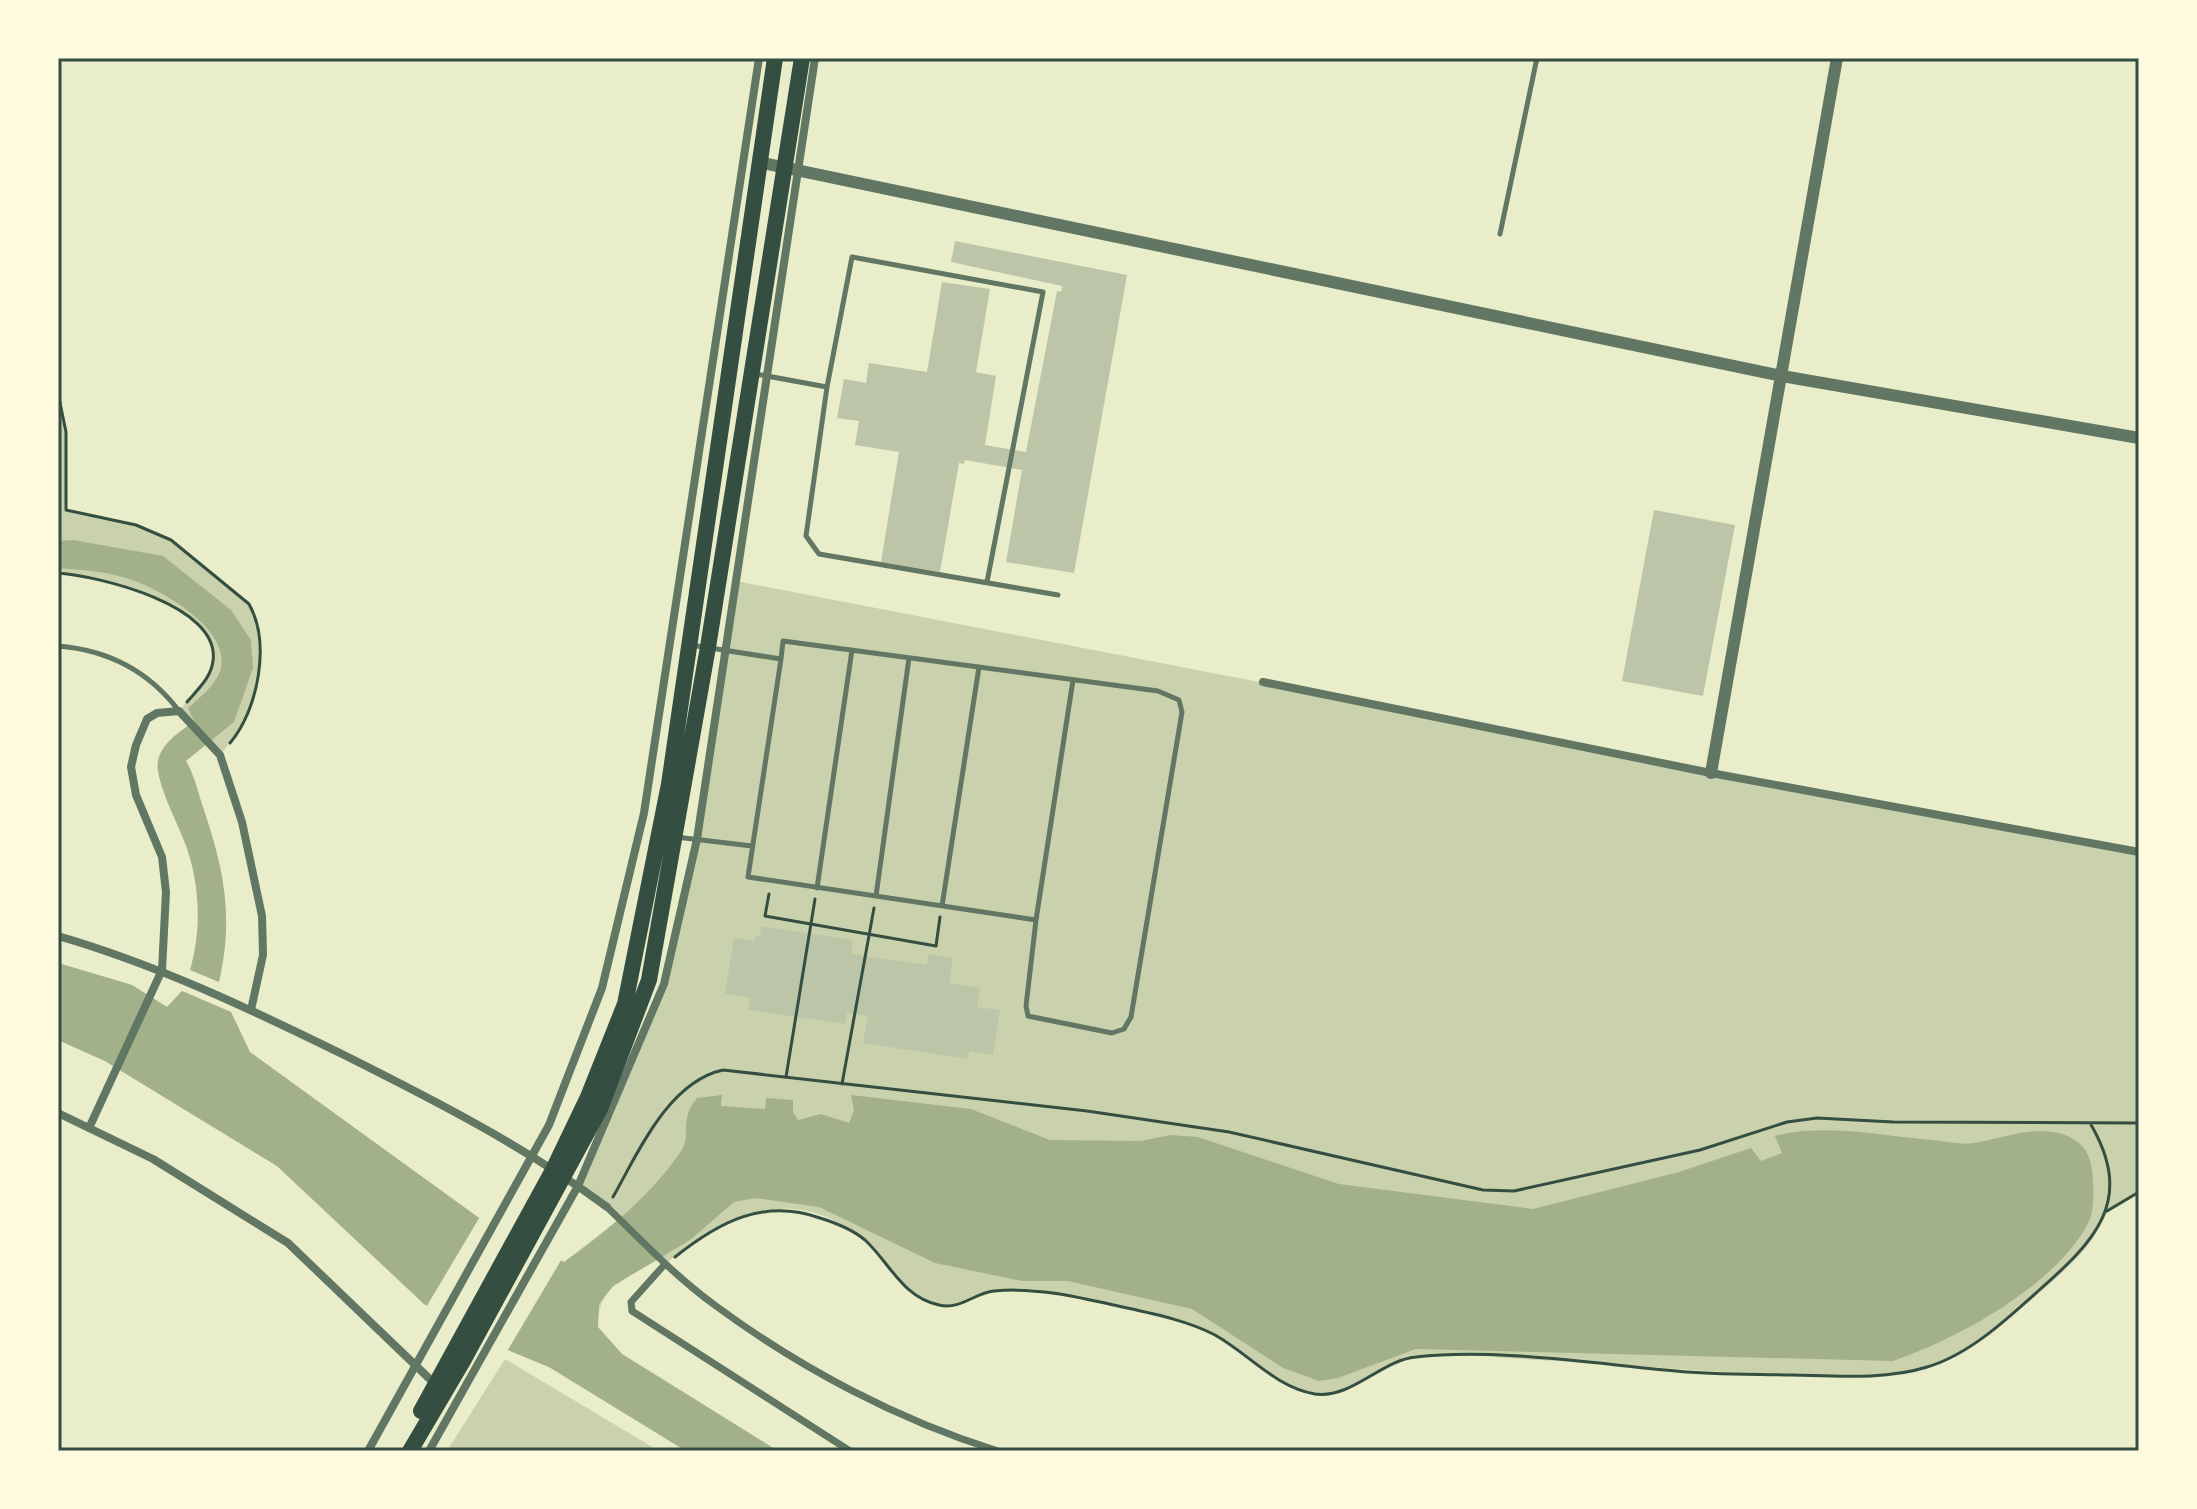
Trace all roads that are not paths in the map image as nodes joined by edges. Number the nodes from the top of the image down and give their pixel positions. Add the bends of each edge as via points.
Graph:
1 (759, 58) edge
2 (775, 58) edge
3 (802, 58) edge
4 (815, 58) edge
5 (1537, 58) edge
6 (1837, 58) edge
7 (758, 162) junction
8 (791, 168) junction
9 (1500, 234) dead end
10 (759, 374) junction
11 (1782, 376) junction
12 (827, 387) junction
13 (2139, 438) edge
14 (987, 582) junction
15 (1058, 595) dead end
16 (690, 645) junction
17 (58, 646) edge
18 (708, 647) junction
19 (726, 650) junction
20 (852, 650) junction
21 (909, 658) junction
22 (781, 659) junction
23 (979, 667) junction
24 (1074, 680) junction
25 (1263, 682) dead end
26 (179, 711) junction
27 (1711, 773) junction
28 (666, 836) junction
29 (697, 839) junction
30 (752, 846) junction
31 (2139, 852) edge
32 (817, 888) junction
33 (876, 896) junction
34 (942, 906) junction
35 (1036, 920) junction
36 (58, 936) edge
37 (162, 970) junction
38 (251, 1010) junction
39 (58, 1113) edge
40 (89, 1128) junction
41 (531, 1157) junction
42 (565, 1177) junction
43 (607, 1207) joint
44 (665, 1264) junction
45 (465, 1361) junction
46 (415, 1363) junction
47 (436, 1385) junction
48 (368, 1451) edge
49 (398, 1451) edge
50 (410, 1451) edge
51 (429, 1451) edge
52 (850, 1451) edge
53 (998, 1451) edge

1 - 41 street via 644,813 602,988 549,1125
2 - 7 main road
3 - 8 main road
4 - 8 street
5 - 9 lane
6 - 11 street
7 - 8 street
7 - 16 main road
8 - 10 main road
8 - 11 street
10 - 12 lane
10 - 18 main road
10 - 19 street
11 - 13 street
11 - 27 street
12 - 14 lane via 806,536 812,547 819,554
12 - 14 lane via 852,257 1043,292
14 - 15 lane
16 - 18 lane
16 - 28 main road
17 - 26 lane via 114,657 154,685
18 - 19 lane
18 - 28 main road
19 - 22 lane
19 - 29 street
20 - 21 lane
20 - 22 lane via 783,641
20 - 32 lane
21 - 23 lane
21 - 33 lane
22 - 30 lane
23 - 24 lane
23 - 34 lane
24 - 35 lane
24 - 35 lane via 1169,693 1179,700 1182,712 1131,1017 1124,1029 1112,1033 1028,1016
25 - 27 street
26 - 37 street via 147,719 131,767 136,795 162,857
26 - 38 street via 220,755 242,822 262,916 263,955
27 - 31 street
28 - 29 lane
28 - 42 main road via 625,1004 588,1097
29 - 30 lane
29 - 42 street via 664,984
30 - 32 lane via 748,877
32 - 33 lane
33 - 34 lane
34 - 35 lane
36 - 37 street
37 - 38 street
37 - 40 street
38 - 41 street via 413,1089
39 - 40 street
40 - 46 street via 153,1159 288,1243
41 - 42 street
41 - 46 street
42 - 43 street
42 - 45 main road via 522,1242
42 - 45 street via 548,1241
43 - 44 street
44 - 52 street via 631,1302 631,1310
44 - 53 street via 715,1306 837,1384
45 - 47 main road
45 - 50 main road
45 - 51 street
46 - 47 street
46 - 48 street
47 - 49 main road

